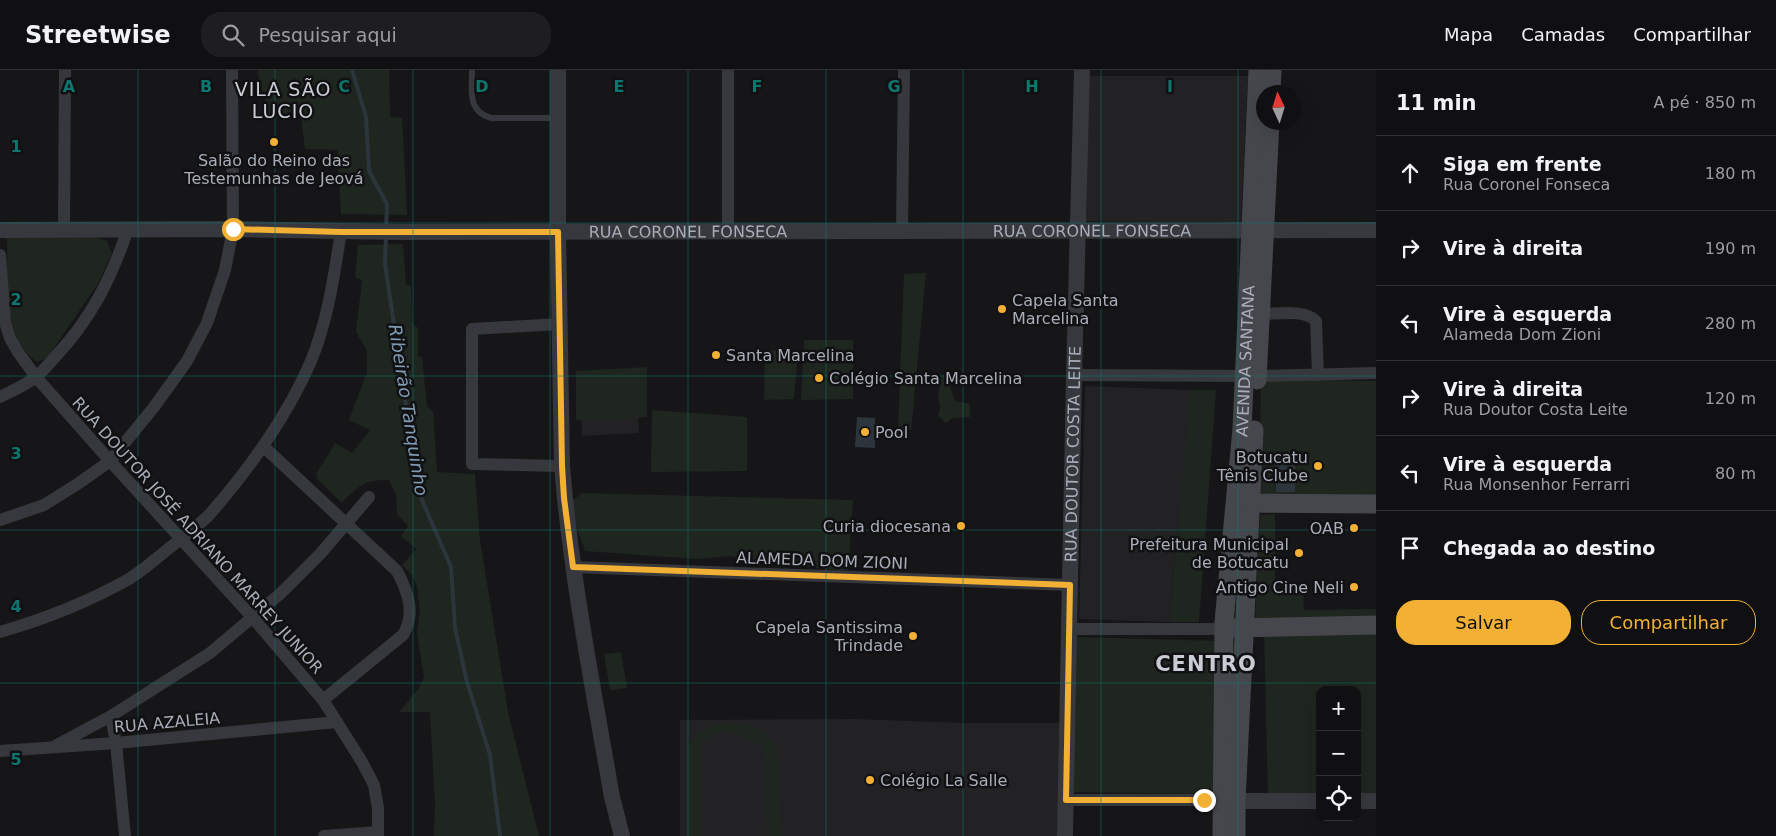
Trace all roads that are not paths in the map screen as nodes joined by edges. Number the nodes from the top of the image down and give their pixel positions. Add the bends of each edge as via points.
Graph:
1 (65, 70) edge
2 (232, 70) edge
3 (472, 70) edge
4 (558, 70) edge
5 (728, 70) edge
6 (904, 70) edge
7 (1082, 70) edge
8 (1258, 70) edge
9 (1272, 70) edge
10 (1271, 85) edge
11 (557, 118) junction
12 (1269, 130) edge
13 (128, 229) junction
14 (233, 229) junction
15 (0, 230) edge
16 (64, 230) junction
17 (1078, 230) junction
18 (1376, 230) edge
19 (902, 231) junction
20 (1257, 231) junction
21 (341, 232) junction
22 (558, 232) junction
23 (728, 232) junction
24 (0, 255) edge
25 (1261, 314) junction
26 (560, 324) junction
27 (1376, 373) edge
28 (1074, 375) junction
29 (1318, 375) junction
30 (1251, 376) junction
31 (36, 377) junction
32 (0, 398) edge
33 (263, 446) junction
34 (110, 461) junction
35 (562, 466) junction
36 (369, 497) dead end
37 (1242, 503) junction
38 (1376, 504) edge
39 (0, 520) edge
40 (347, 524) junction
41 (181, 538) junction
42 (573, 567) junction
43 (1070, 585) junction
44 (253, 618) junction
45 (1376, 625) edge
46 (1246, 628) junction
47 (1069, 629) junction
48 (1224, 629) junction
49 (0, 632) edge
50 (323, 700) junction
51 (111, 716) junction
52 (336, 722) junction
53 (116, 744) junction
54 (55, 746) junction
55 (0, 751) edge
56 (1066, 800) junction
57 (1229, 800) junction
58 (1316, 801) edge
59 (1361, 801) edge
60 (1376, 801) edge
61 (378, 834) edge
62 (125, 836) edge
63 (324, 836) edge
64 (622, 836) edge
65 (1065, 836) edge
66 (1222, 836) edge
67 (1236, 836) edge

1 - 16 street
2 - 14 street
3 - 11 lane via 473,100 481,115 491,118
4 - 11 street
5 - 23 street
6 - 19 street
7 - 17 street, RUA DOUTOR COSTA LEITE
8 - 20 main road, AVENIDA SANTANA
9 - 10 main road
11 - 22 street
12 - 20 main road, AVENIDA SANTANA
13 - 14 street, RUA CORONEL FONSECA
13 - 16 street, RUA CORONEL FONSECA
13 - 31 street via 118,260 86,320
14 - 21 street, RUA CORONEL FONSECA
14 - 34 street via 225,270 208,322 154,407
15 - 16 street, RUA CORONEL FONSECA
17 - 19 street, RUA CORONEL FONSECA
17 - 20 street, RUA CORONEL FONSECA
17 - 28 street, RUA DOUTOR COSTA LEITE
18 - 20 street, RUA CORONEL FONSECA
19 - 23 street, RUA CORONEL FONSECA
20 - 25 main road, AVENIDA SANTANA
20 - 30 main road, AVENIDA SANTANA
21 - 22 street, RUA CORONEL FONSECA
21 - 33 street via 329,303 311,360 283,416
22 - 23 street, RUA CORONEL FONSECA
22 - 26 street
24 - 31 street, RUA DOUTOR JOSÉ ADRIANO MARREY JUNIOR via 5,322 10,338
25 - 29 street via 1312,316 1316,321
25 - 30 main road, AVENIDA SANTANA
26 - 35 street
26 - 35 street via 472,329 472,464
27 - 29 street
28 - 30 street
28 - 43 street, RUA DOUTOR COSTA LEITE
29 - 30 street
30 - 37 main road, AVENIDA SANTANA
31 - 32 street
31 - 34 street, RUA DOUTOR JOSÉ ADRIANO MARREY JUNIOR
33 - 40 street
33 - 41 street via 208,516
34 - 39 street via 44,505
34 - 41 street, RUA DOUTOR JOSÉ ADRIANO MARREY JUNIOR
35 - 42 street
36 - 40 street
37 - 38 main road
37 - 46 main road, AVENIDA SANTANA
37 - 48 main road, AVENIDA SANTANA
40 - 44 street
40 - 50 street via 397,571 409,597 410,621 403,634
41 - 44 street, RUA DOUTOR JOSÉ ADRIANO MARREY JUNIOR
41 - 49 street via 130,578 83,603 37,622
42 - 43 street, ALAMEDA DOM ZIONI
42 - 64 street via 612,797
43 - 47 street, RUA DOUTOR COSTA LEITE
44 - 50 street, RUA DOUTOR JOSÉ ADRIANO MARREY JUNIOR
44 - 51 street via 210,653
45 - 46 main road
46 - 48 main road
46 - 57 main road, AVENIDA SANTANA
47 - 48 street
47 - 56 street, RUA DOUTOR COSTA LEITE
48 - 57 main road, AVENIDA SANTANA
50 - 52 street, RUA DOUTOR JOSÉ ADRIANO MARREY JUNIOR
51 - 53 street
51 - 54 street
52 - 53 street, RUA AZALEIA
52 - 61 street, RUA DOUTOR JOSÉ ADRIANO MARREY JUNIOR via 374,785
53 - 54 street, RUA AZALEIA
53 - 62 street
54 - 55 street, RUA AZALEIA
56 - 57 street
56 - 65 street, RUA DOUTOR COSTA LEITE
57 - 58 street
57 - 66 main road
57 - 67 main road
59 - 60 street
61 - 63 street

